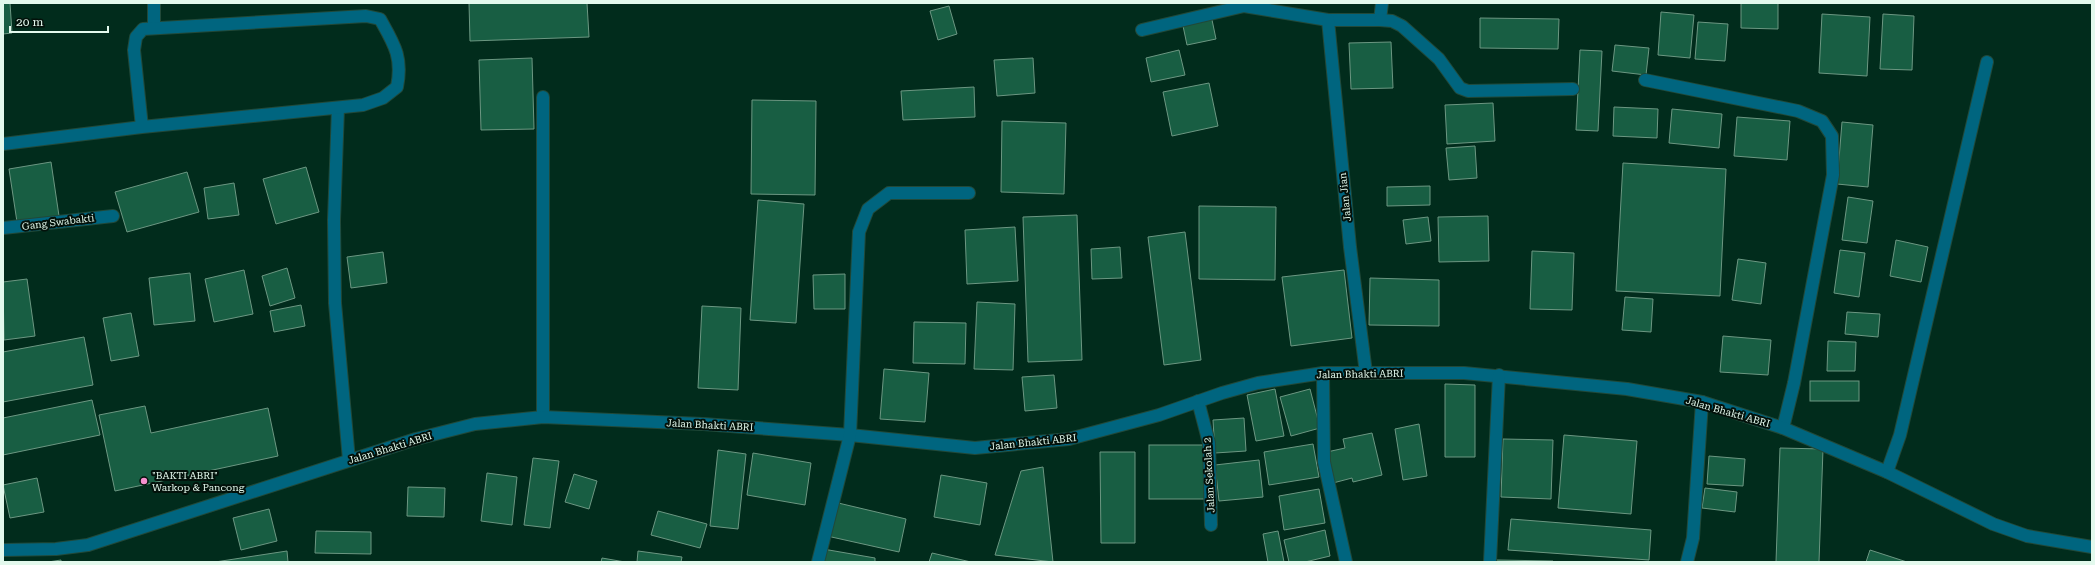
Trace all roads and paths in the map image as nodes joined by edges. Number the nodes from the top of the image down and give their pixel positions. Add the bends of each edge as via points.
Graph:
1 (154, 3) edge
2 (1382, 3) edge
3 (1244, 5) edge
4 (1328, 20) junction
5 (1380, 20) junction
6 (154, 28) junction
7 (1142, 30) dead end
8 (1987, 62) dead end
9 (1645, 80) dead end
10 (1573, 89) dead end
11 (543, 97) dead end
12 (338, 108) junction
13 (142, 127) junction
14 (3, 144) edge
15 (969, 193) dead end
16 (113, 216) dead end
17 (3, 228) edge
18 (1366, 373) junction
19 (1322, 374) junction
20 (1499, 375) junction
21 (1198, 401) junction
22 (1702, 402) junction
23 (542, 417) junction
24 (1784, 428) junction
25 (850, 435) junction
26 (349, 460) junction
27 (1887, 472) junction
28 (1211, 525) dead end
29 (2092, 547) edge
30 (3, 550) edge
31 (818, 562) edge
32 (1346, 562) edge
33 (1490, 562) edge
34 (1687, 562) edge

1 - 6 street
2 - 5 street
3 - 4 street
3 - 7 street
4 - 5 street
4 - 18 street, Jalan Jian via 1350,247
5 - 10 street via 1392,21 1402,26 1438,59 1460,88 1468,91
6 - 12 street via 366,16 380,19 395,46 400,71 397,87 383,98 363,105
6 - 13 street via 142,29 136,37 134,50
8 - 27 street via 1900,435
9 - 24 street via 1798,111 1822,121 1832,136 1833,175
11 - 23 street
12 - 13 street
12 - 26 street via 334,220 335,303
13 - 14 street
15 - 25 street via 889,193 868,209 859,232
16 - 17 street, Gang Swabakti
18 - 19 street, Jalan Bhakti ABRI
18 - 20 street, Jalan Bhakti ABRI
19 - 21 street, Jalan Bhakti ABRI via 1258,383
19 - 32 street via 1324,462
20 - 22 street, Jalan Bhakti ABRI via 1628,389
20 - 33 street
21 - 25 street, Jalan Bhakti ABRI via 1159,415 1069,439 1024,444 975,448
21 - 28 street, Jalan Sekolah 2 via 1209,442
22 - 24 street, Jalan Bhakti ABRI
22 - 34 street via 1693,538
23 - 25 street, Jalan Bhakti ABRI via 703,424
23 - 26 street, Jalan Bhakti ABRI via 475,424
24 - 27 street, Jalan Bhakti ABRI
25 - 31 street
26 - 30 street, Jalan Bhakti ABRI via 88,545 56,549
27 - 29 street, Jalan Bhakti ABRI via 1993,524 2027,536

